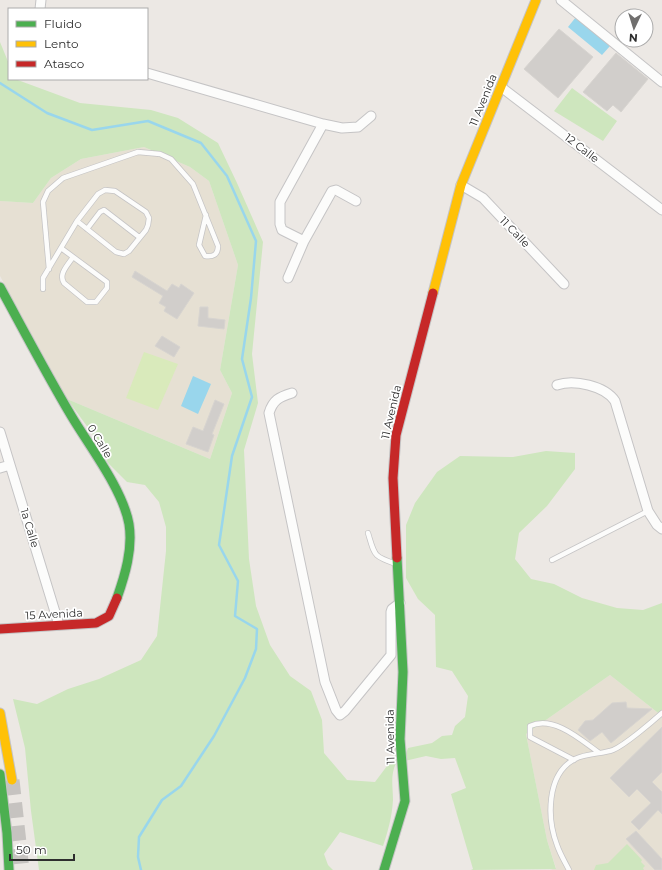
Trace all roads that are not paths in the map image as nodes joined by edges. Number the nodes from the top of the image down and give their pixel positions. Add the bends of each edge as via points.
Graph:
1 (536, 0) edge
2 (561, 0) edge
3 (148, 73) edge
4 (662, 82) edge
5 (501, 87) junction
6 (371, 116) dead end
7 (323, 124) junction
8 (461, 185) junction
9 (356, 201) dead end
10 (662, 210) edge
11 (206, 215) junction
12 (77, 221) junction
13 (87, 229) junction
14 (140, 237) junction
15 (304, 241) junction
16 (61, 248) junction
17 (73, 257) junction
18 (49, 269) junction
19 (288, 278) dead end
20 (564, 284) dead end
21 (0, 287) edge
22 (43, 289) dead end
23 (557, 385) dead end
24 (292, 393) dead end
25 (0, 432) edge
26 (10, 465) junction
27 (0, 468) edge
28 (648, 511) junction
29 (662, 529) edge
30 (368, 533) dead end
31 (552, 560) dead end
32 (398, 565) junction
33 (400, 603) junction
34 (109, 616) joint
35 (59, 625) junction
36 (0, 629) edge
37 (0, 713) edge
38 (662, 713) edge
39 (598, 752) junction
40 (574, 760) junction
41 (0, 774) edge
42 (12, 780) tunnel mouth
43 (9, 870) edge
44 (384, 870) edge
45 (568, 870) edge

1 - 5 street, 11 Avenida
2 - 4 street
3 - 7 street
5 - 8 street, 11 Avenida
5 - 10 street, 12 Calle
6 - 7 street via 358,127 342,128
7 - 15 street via 280,202 282,230
8 - 20 street, 11 Calle via 483,198
8 - 32 street, 11 Avenida via 396,436 393,478
9 - 15 street via 336,190 332,191
11 - 11 lane via 218,246 216,255 210,257 205,256 200,245
11 - 18 lane via 193,184 171,159 160,154 138,152 63,178 48,190 43,202
12 - 13 lane
12 - 14 lane via 98,194 105,190 115,191 146,212 149,218 148,225
12 - 16 lane
13 - 14 lane via 116,252 124,254
13 - 14 lane via 104,210
15 - 19 street
16 - 17 lane
16 - 18 lane
17 - 17 lane via 107,282 107,288 96,302 87,302 64,283 62,275
18 - 22 lane via 43,278
21 - 34 street, 0 Calle via 43,369 117,493 129,523 127,558
23 - 28 street via 569,383 598,388 611,394 616,401
24 - 33 street via 278,398 269,413 325,682 340,715 391,655 391,612
25 - 26 street, 1a Calle
26 - 27 street
26 - 35 street, 1a Calle
28 - 29 street
28 - 31 lane
30 - 32 lane via 375,555
32 - 33 street, 11 Avenida
33 - 44 street, 11 Avenida via 403,672 400,739 404,801
34 - 35 street, 15 Avenida via 96,623
35 - 36 street, 15 Avenida
37 - 42 street
38 - 39 lane via 613,750
39 - 40 lane
39 - 40 lane via 553,724 537,722 530,726 530,737
40 - 45 lane via 558,774 552,789 550,812 556,844
41 - 43 street

